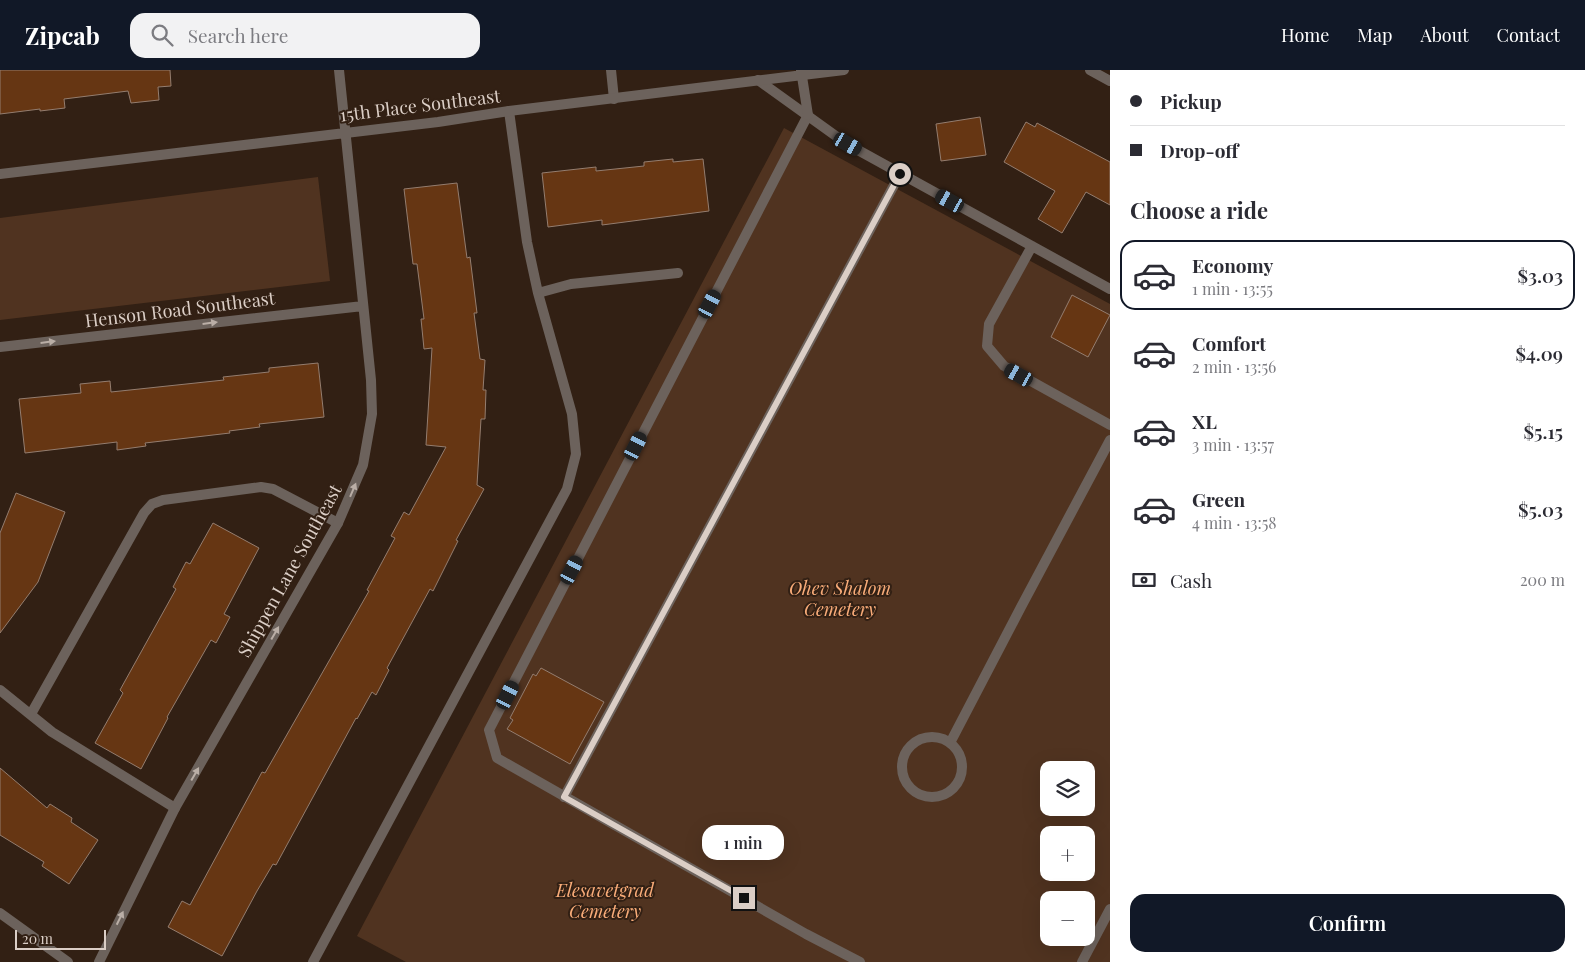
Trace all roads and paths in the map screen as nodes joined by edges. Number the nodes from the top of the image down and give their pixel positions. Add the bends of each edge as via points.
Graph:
1 (339, 70) edge
2 (611, 70) edge
3 (844, 70) edge
4 (1090, 70) edge
5 (801, 73) edge
6 (758, 80) junction
7 (1110, 81) edge
8 (614, 99) junction
9 (509, 111) junction
10 (808, 115) junction
11 (345, 132) junction
12 (0, 174) edge
13 (900, 174) junction
14 (1032, 246) junction
15 (678, 273) dead end
16 (1110, 289) edge
17 (538, 293) junction
18 (363, 306) junction
19 (0, 347) edge
20 (1110, 425) edge
21 (1110, 440) edge
22 (338, 523) junction
23 (0, 690) edge
24 (31, 714) junction
25 (950, 743) junction
26 (564, 797) junction
27 (175, 808) junction
28 (1110, 909) edge
29 (0, 913) edge
30 (68, 962) edge
31 (99, 962) edge
32 (313, 962) edge
33 (860, 962) edge
34 (1082, 962) edge

1 - 11 street, Shippen Lane Southeast
2 - 8 street
3 - 5 street, 15th Place Southeast
4 - 7 street
5 - 6 street, 15th Place Southeast
5 - 10 street
6 - 8 street, 15th Place Southeast
6 - 10 street
8 - 9 street, 15th Place Southeast
9 - 11 street, 15th Place Southeast
9 - 17 street via 527,242
10 - 13 street via 848,144
10 - 26 street via 489,730 497,758
11 - 12 street, 15th Place Southeast
11 - 18 street, Shippen Lane Southeast
13 - 14 street
13 - 26 street
14 - 16 street
14 - 20 street via 989,324 987,346 1004,366
15 - 17 street via 571,284
17 - 32 street via 572,414 576,454 567,489
19 -> 18 street, Henson Road Southeast
22 -> 18 street, Shippen Lane Southeast via 363,465 372,414
21 - 25 street
22 - 24 street via 273,489 261,487 152,504
27 -> 22 street, Shippen Lane Southeast
23 - 24 street
24 - 27 street via 52,732
25 - 25 street via 961,760 956,784 949,792 933,797 912,790 905,781 902,763 910,747 927,737 941,738
26 - 33 street
31 -> 27 street, Shippen Lane Southeast
28 - 34 street
29 - 30 street

